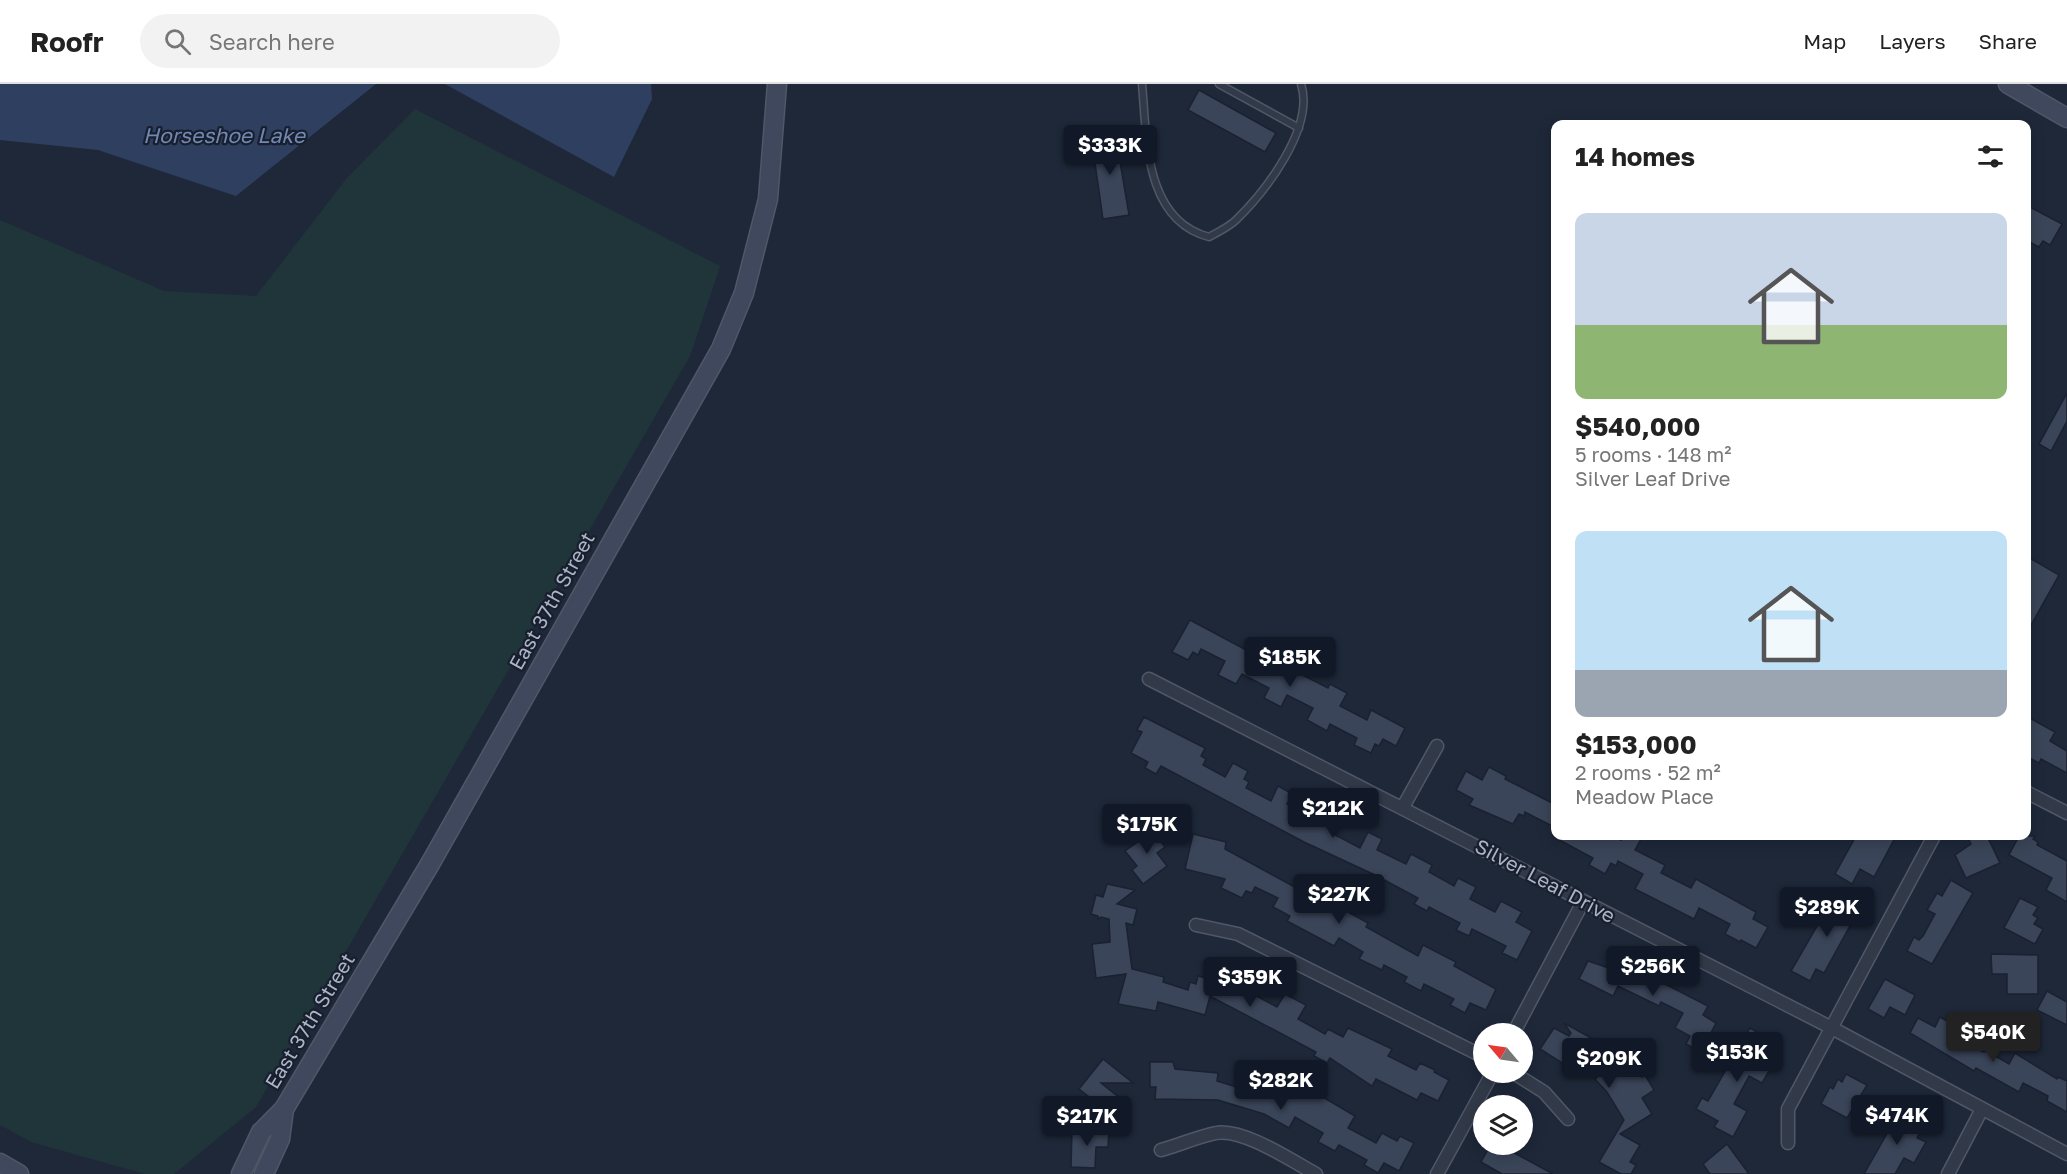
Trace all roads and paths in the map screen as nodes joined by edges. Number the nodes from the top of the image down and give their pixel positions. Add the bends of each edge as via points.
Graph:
1 (777, 84) edge
2 (1142, 84) edge
3 (1218, 84) edge
4 (1301, 84) edge
5 (2008, 84) edge
6 (2067, 118) edge
7 (1299, 128) junction
8 (1149, 679) dead end
9 (1437, 746) dead end
10 (2031, 795) edge
11 (1403, 807) junction
12 (2067, 813) edge
13 (1932, 840) edge
14 (1583, 902) junction
15 (1196, 926) dead end
16 (1519, 1023) edge
17 (1830, 1027) junction
18 (1473, 1052) edge
19 (1487, 1083) edge
20 (1530, 1083) edge
21 (284, 1109) junction
22 (1982, 1109) junction
23 (1568, 1119) dead end
24 (1788, 1143) dead end
25 (1161, 1150) dead end
26 (2067, 1154) edge
27 (0, 1163) edge
28 (19, 1174) edge
29 (241, 1174) edge
30 (264, 1174) edge
31 (1316, 1174) edge
32 (1437, 1174) edge
33 (1948, 1174) edge

1 - 21 main road, East 37th Street via 768,199 744,293 721,349 430,864
2 - 7 lane via 1148,162 1163,204 1197,234 1209,237 1235,221 1278,170
3 - 7 lane
4 - 7 lane via 1304,94
5 - 6 main road
8 - 11 street, Silver Leaf Drive
9 - 11 street
10 - 12 street
11 - 14 street, Silver Leaf Drive
13 - 17 street
14 - 16 street
14 - 17 street, Silver Leaf Drive
15 - 18 street via 1238,934
17 - 22 street, Silver Leaf Drive
17 - 24 street via 1788,1109
19 - 32 street
20 - 23 street via 1544,1092
21 - 29 main road, East 37th Street via 261,1132
21 - 30 main road, East 37th Street via 280,1139
22 - 26 street, Silver Leaf Drive
22 - 33 street
25 - 31 street via 1218,1133 1233,1135
27 - 28 main road

